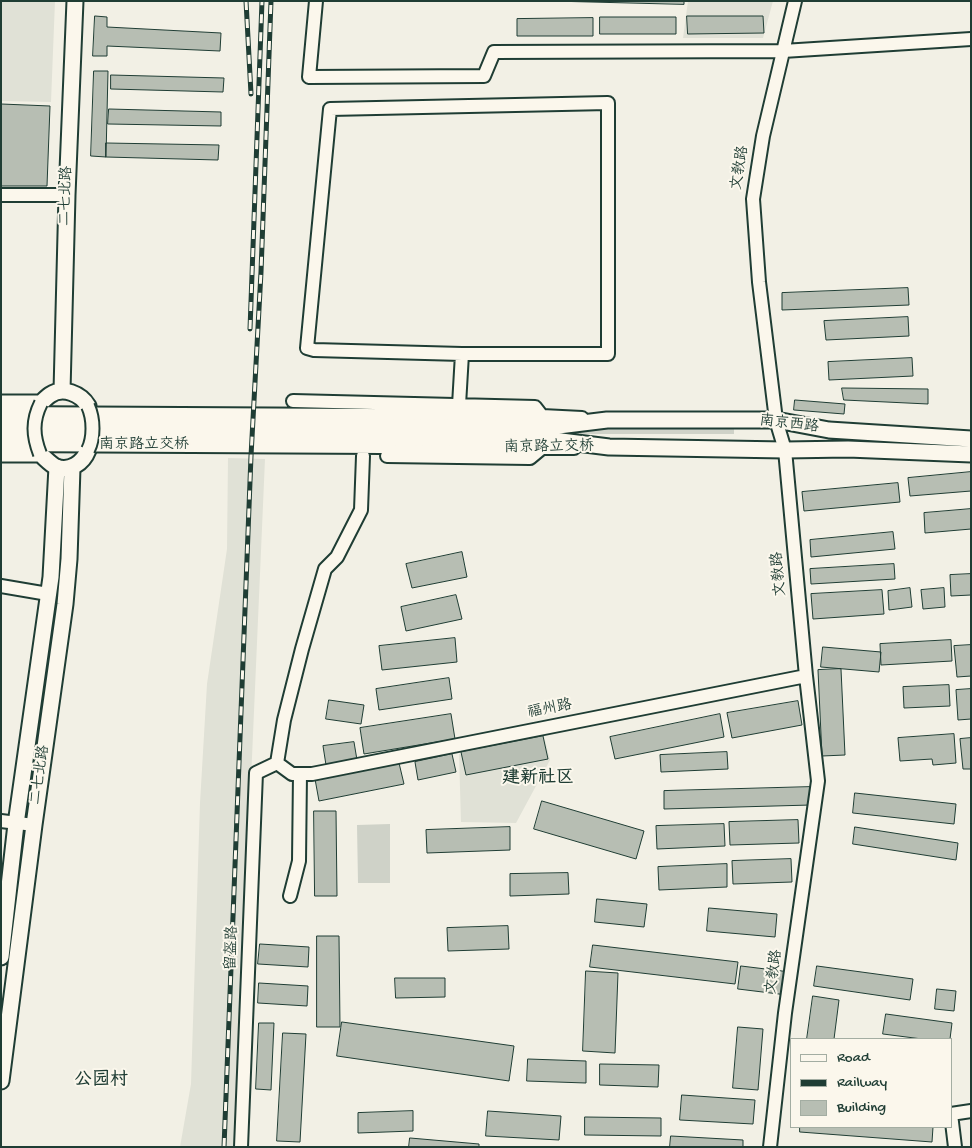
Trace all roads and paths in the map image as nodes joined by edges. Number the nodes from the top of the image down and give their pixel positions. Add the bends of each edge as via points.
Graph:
1 (75, 1) edge
2 (316, 1) edge
3 (795, 1) edge
4 (971, 39) edge
5 (783, 51) junction
6 (67, 194) junction
7 (1, 195) edge
8 (462, 354) junction
9 (62, 391) junction
10 (293, 401) dead end
11 (1, 403) edge
12 (41, 403) junction
13 (459, 405) junction
14 (88, 406) joint
15 (1, 414) edge
16 (542, 416) junction
17 (606, 420) junction
18 (776, 420) junction
19 (1, 424) edge
20 (1, 435) edge
21 (971, 439) edge
22 (1, 445) edge
23 (608, 447) junction
24 (542, 448) junction
25 (88, 450) joint
26 (785, 450) junction
27 (1, 454) edge
28 (40, 454) junction
29 (971, 454) edge
30 (325, 455) dead end
31 (362, 456) junction
32 (57, 467) junction
33 (72, 468) junction
34 (1, 586) edge
35 (48, 594) junction
36 (806, 676) junction
37 (277, 763) junction
38 (300, 774) junction
39 (9, 822) edge
40 (34, 825) junction
41 (290, 896) dead end
42 (1, 958) edge
43 (1, 1081) edge
44 (971, 1111) edge
45 (952, 1114) edge
46 (952, 1122) edge
47 (241, 1147) edge
48 (770, 1147) edge
49 (955, 1147) edge

1 - 6 main road, 二七北路
2 - 5 street via 309,77 484,76 494,52
3 - 5 street, 文教路
4 - 5 street
5 - 18 street, 文教路 via 762,136 753,199 759,282
6 - 7 street
6 - 9 main road, 二七北路
8 - 8 street via 608,354 608,102 330,109 307,348
8 - 13 street
9 - 12 main road via 51,394
9 - 14 main road via 76,394
10 - 13 street
11 - 12 main road
12 - 28 street, bridge via 36,414 35,439
13 - 16 street via 535,407
14 - 25 street, bridge via 92,414
15 - 16 street, 南京路立交桥
16 - 17 street, 南京路立交桥
17 - 18 main road, 南京西路
17 - 19 main road, 南京路立交桥 via 542,428
18 - 21 main road, 南京西路 via 829,430
18 - 26 street, 文教路
20 - 23 main road, 南京路立交桥 via 545,439
22 - 24 street, 南京路立交桥
23 - 24 street, 南京路立交桥
23 - 26 main road, 南京西路
24 - 31 street via 530,458
25 - 33 main road via 85,458
26 - 29 main road, 南京西路
26 - 36 street, 文教路
27 - 28 main road
28 - 32 main road
30 - 31 street
31 - 37 street via 361,510 337,557 325,569 284,720
32 - 33 main road
32 - 35 main road, 二七北路
33 - 40 main road, 二七北路 via 65,604
34 - 35 street
35 - 39 main road, 二七北路
36 - 38 street, 福州路
36 - 48 street, 文教路 via 818,781 785,1013
37 - 38 street via 292,774
37 - 47 street, 留盔路 via 256,773
38 - 41 street via 299,861
39 - 40 street
39 - 42 main road, 二七北路
40 - 43 main road, 二七北路
44 - 45 street
46 - 49 street

